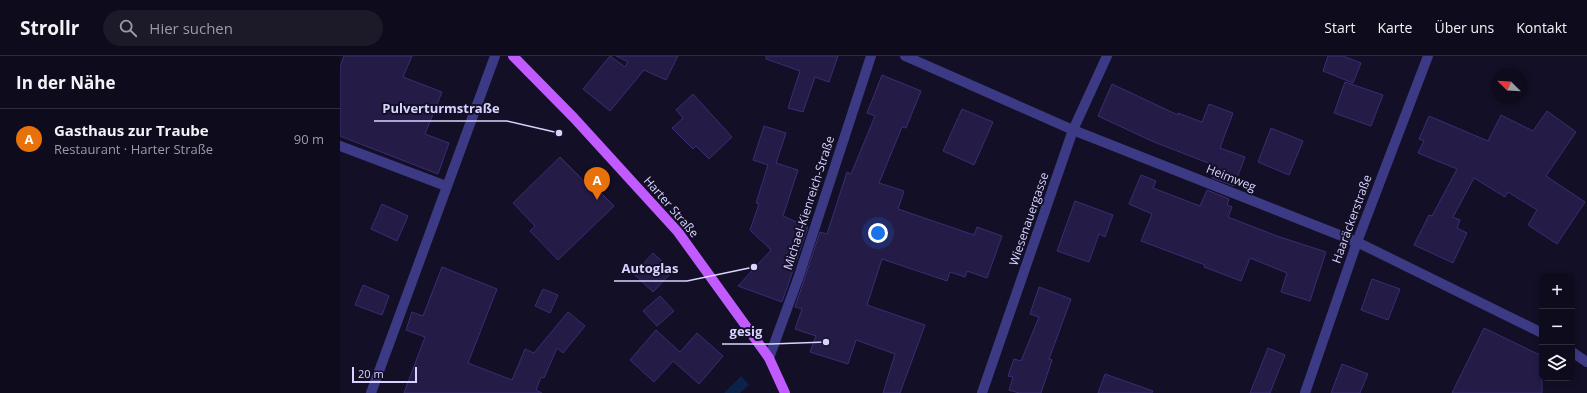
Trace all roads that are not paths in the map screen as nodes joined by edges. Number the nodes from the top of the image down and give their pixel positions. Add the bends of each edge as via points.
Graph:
1 (495, 56) edge
2 (513, 56) edge
3 (871, 56) edge
4 (905, 56) edge
5 (1107, 56) edge
6 (1428, 56) edge
7 (1074, 130) junction
8 (340, 146) edge
9 (446, 186) junction
10 (1357, 242) junction
11 (1539, 332) edge
12 (1575, 354) edge
13 (768, 358) junction
14 (1587, 362) edge
15 (371, 393) edge
16 (785, 393) edge
17 (982, 393) edge
18 (1305, 393) edge

1 - 9 street
2 - 13 main road, Harter Straße via 574,118 678,232
3 - 13 street, Michael-Kienreich-Straße via 799,276
4 - 7 street, Heimweg
5 - 7 street, Wiesenauergasse
6 - 10 street, Haaräckerstraße
7 - 10 street, Heimweg
7 - 17 street, Wiesenauergasse
8 - 9 street
9 - 15 street
10 - 11 street, Heimweg
10 - 18 street, Haaräckerstraße
12 - 14 street
13 - 16 main road, Harter Straße

